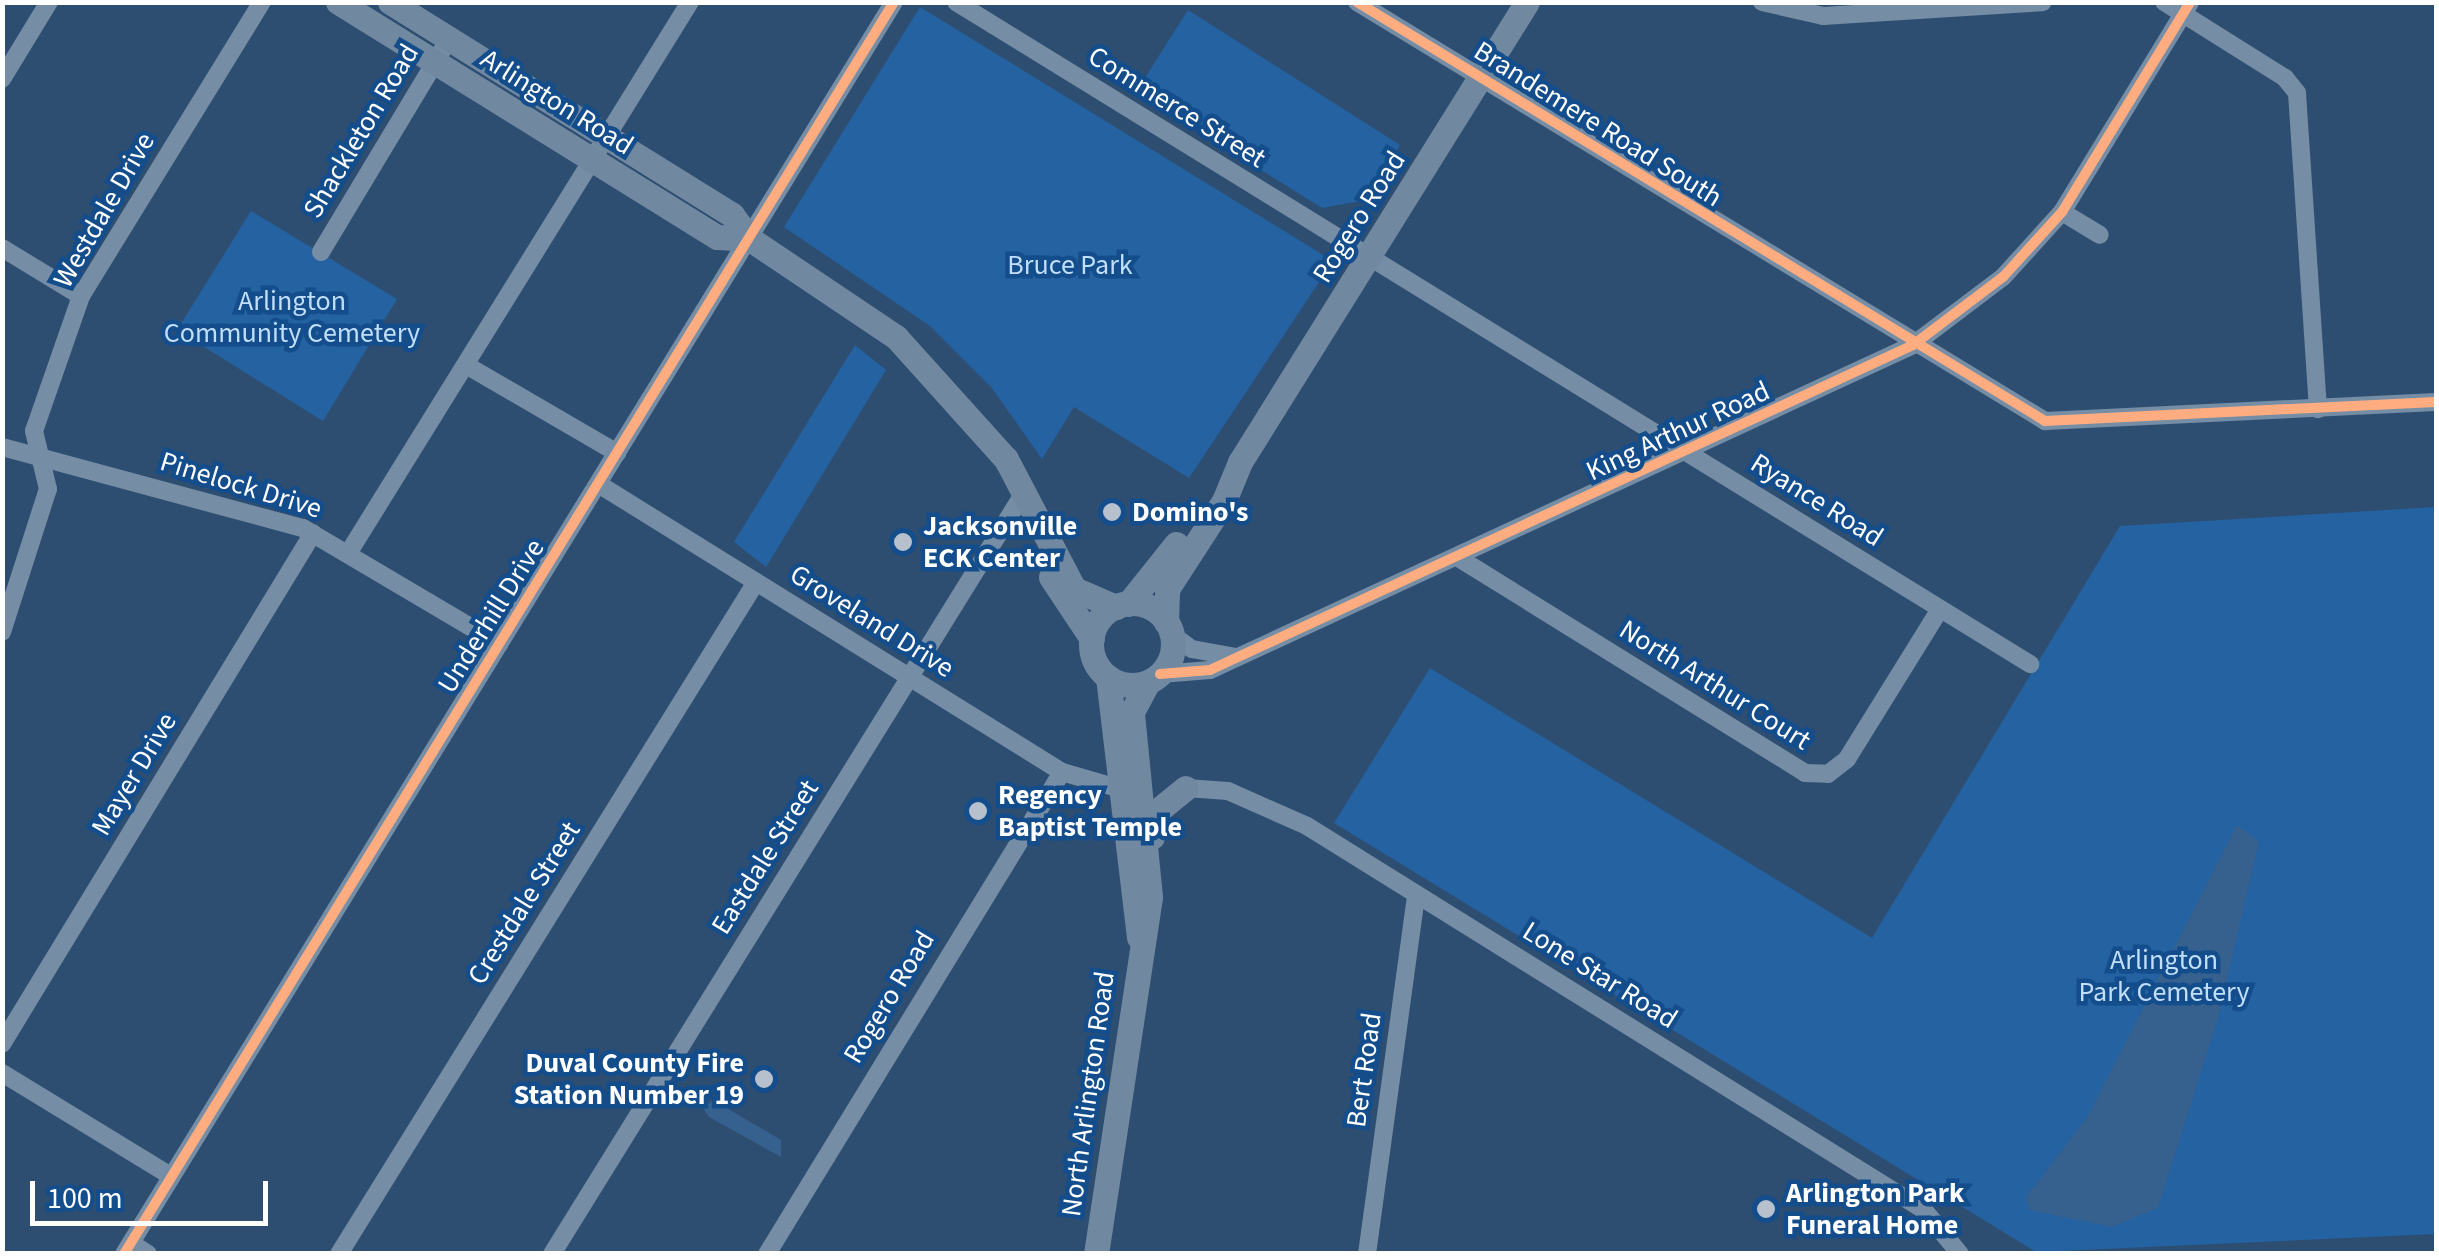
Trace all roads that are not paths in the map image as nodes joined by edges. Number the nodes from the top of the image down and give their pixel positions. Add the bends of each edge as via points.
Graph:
1 (49, 2) edge
2 (262, 2) edge
3 (338, 2) edge
4 (390, 2) edge
5 (690, 2) edge
6 (894, 2) edge
7 (956, 2) edge
8 (1357, 2) edge
9 (1527, 2) edge
10 (1762, 2) edge
11 (2043, 2) edge
12 (2164, 2) edge
13 (2187, 8) edge
14 (449, 39) junction
15 (436, 62) junction
16 (1480, 78) junction
17 (2, 79) edge
18 (608, 138) junction
19 (594, 160) junction
20 (2062, 212) junction
21 (2100, 235) dead end
22 (750, 239) junction
23 (2, 248) edge
24 (321, 252) dead end
25 (1370, 258) junction
26 (81, 296) junction
27 (1914, 345) junction
28 (466, 365) junction
29 (2436, 402) edge
30 (2318, 409) junction
31 (2, 448) edge
32 (617, 453) junction
33 (1688, 453) junction
34 (40, 458) junction
35 (1240, 462) junction
36 (600, 485) junction
37 (1025, 490) junction
38 (313, 532) junction
39 (1052, 547) junction
40 (349, 552) junction
41 (1457, 556) junction
42 (756, 582) junction
43 (1122, 606) junction
44 (1940, 609) junction
45 (1169, 628) junction
46 (2, 632) edge
47 (1092, 640) junction
48 (499, 644) junction
49 (1237, 657) junction
50 (2030, 664) dead end
51 (908, 676) junction
52 (1108, 677) junction
53 (1154, 678) junction
54 (1138, 767) junction
55 (1062, 772) junction
56 (1186, 788) junction
57 (1121, 789) junction
58 (1416, 894) junction
59 (1144, 930) junction
60 (2, 1044) edge
61 (2, 1074) edge
62 (171, 1176) junction
63 (127, 1248) edge
64 (148, 1254) edge
65 (339, 1254) edge
66 (552, 1254) edge
67 (767, 1254) edge
68 (1096, 1254) edge
69 (1367, 1254) edge
70 (1960, 1254) edge

1 - 17 street
2 - 26 street, Westdale Drive
3 - 15 main road, Arlington Road
4 - 14 main road, Arlington Road
5 - 18 street
6 - 22 street, Underhill Drive
7 - 25 street, Commerce Street
8 - 16 street, Brandemere Road South
9 - 16 main road, Rogero Road
10 - 11 street via 1823,16
12 - 13 street
13 - 20 street, King Arthur Road
13 - 30 street via 2298,93
14 - 15 street, Shackleton Road
14 - 18 main road, Arlington Road
15 - 19 main road, Arlington Road
15 - 24 street, Shackleton Road
16 - 25 main road, Rogero Road
16 - 27 street, Brandemere Road South
18 - 19 street
18 - 22 main road, Arlington Road via 732,215
19 - 22 main road, Arlington Road via 716,236
19 - 28 street
20 - 21 street
20 - 27 street, King Arthur Road via 2003,278
22 - 32 street, Underhill Drive
22 - 37 main road, Arlington Road via 896,337 978,420
23 - 26 street
25 - 33 street, Ryance Road
25 - 35 main road, Rogero Road
26 - 34 street, Westdale Drive via 34,431
27 - 30 street, Brandemere Road South via 2045,420
27 - 33 street, King Arthur Road
28 - 32 street
28 - 40 street
29 - 30 street, Brandemere Road South
31 - 34 street, Pinelock Drive
32 - 36 street, Underhill Drive
33 - 41 street, King Arthur Road
33 - 44 street, Ryance Road
34 - 38 street, Pinelock Drive
34 - 46 street, Westdale Drive via 48,489
35 - 43 main road, Rogero Road
35 - 45 main road, Rogero Road via 1224,501 1168,590
36 - 42 street, Groveland Drive
36 - 48 street, Underhill Drive
37 - 39 main road, Arlington Road
37 - 51 street, Eastdale Street
38 - 40 street, Pinelock Drive
38 - 60 street, Mayer Drive
39 - 43 main road, Arlington Road via 1074,589
39 - 47 main road, Arlington Road via 1050,574
40 - 48 street, Pinelock Drive
41 - 44 street, North Arthur Court via 1805,773 1828,774 1846,760
41 - 49 street, King Arthur Road
42 - 51 street, Groveland Drive
42 - 65 street, Crestdale Street
43 - 45 main road via 1146,606
43 - 47 main road via 1102,616
44 - 50 street, Ryance Road
45 - 49 street via 1192,649
45 - 53 main road via 1170,660
47 - 52 main road via 1093,656
48 - 62 street, Underhill Drive
49 - 53 street, King Arthur Road via 1210,670
51 - 55 street, Groveland Drive
51 - 66 street, Eastdale Street
52 - 53 main road via 1123,684
52 - 57 main road, North Arlington Road
53 - 54 main road, North Arlington Road via 1132,712
54 - 56 main road via 1154,780
54 - 59 main road, North Arlington Road
55 - 57 street, Groveland Drive
55 - 67 street, Rogero Road
56 - 58 street, Lone Star Road via 1228,791 1266,805
56 - 59 main road via 1156,812 1158,898
57 - 59 main road, North Arlington Road via 1131,905
58 - 69 street, Bert Road
58 - 70 street, Lone Star Road via 1924,1210
59 - 68 main road, North Arlington Road
61 - 62 street
62 - 63 street, Underhill Drive
63 - 64 street

